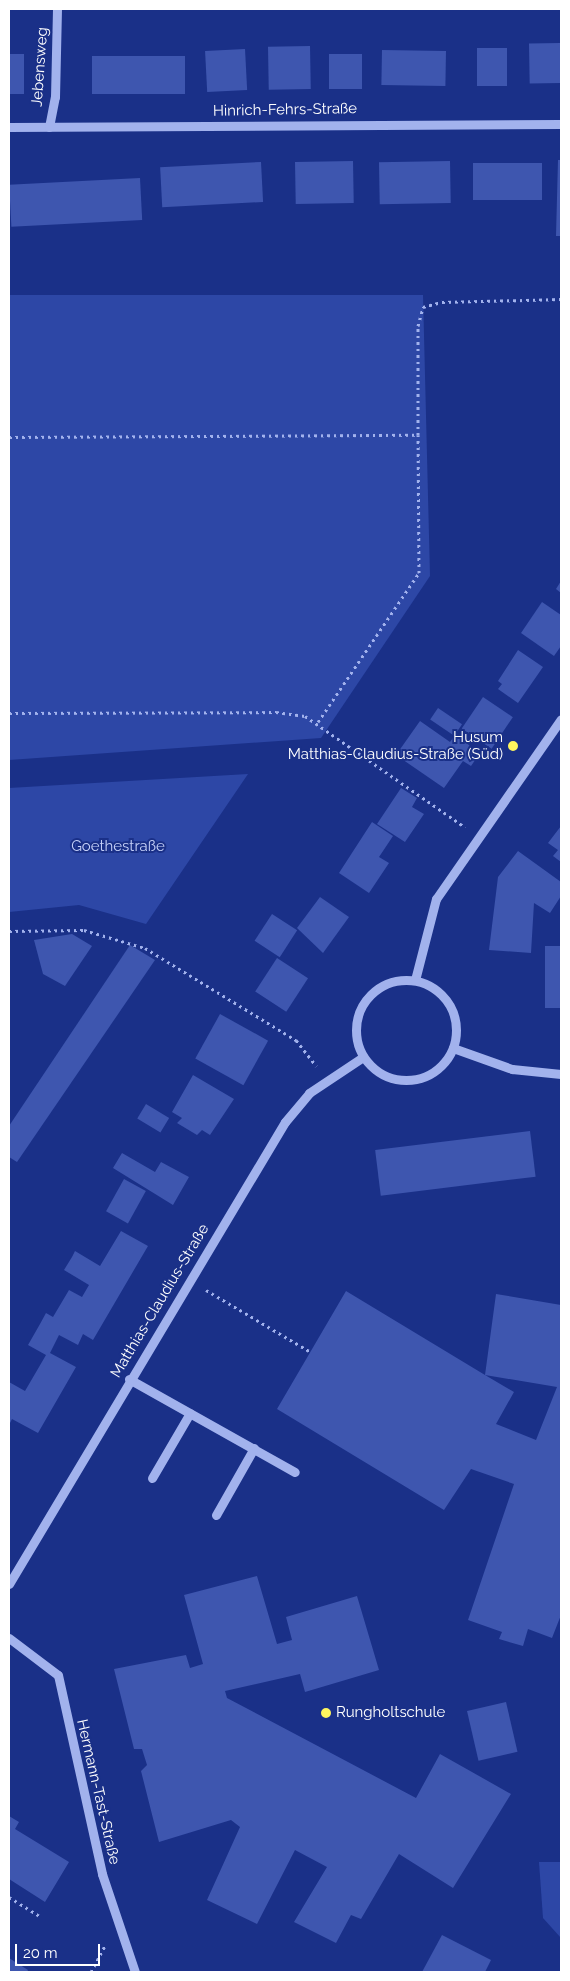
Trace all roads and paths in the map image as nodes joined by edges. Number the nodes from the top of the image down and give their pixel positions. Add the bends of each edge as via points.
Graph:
1 (57, 9) edge
2 (561, 124) edge
3 (49, 126) junction
4 (9, 127) edge
5 (561, 299) edge
6 (418, 435) junction
7 (9, 437) edge
8 (9, 713) edge
9 (561, 719) edge
10 (318, 722) junction
11 (478, 836) junction
12 (9, 931) edge
13 (415, 980) junction
14 (453, 1048) junction
15 (363, 1057) junction
16 (561, 1074) edge
17 (327, 1078) junction
18 (189, 1280) junction
19 (311, 1352) dead end
20 (129, 1379) junction
21 (190, 1413) junction
22 (254, 1448) junction
23 (295, 1472) dead end
24 (152, 1478) dead end
25 (216, 1515) dead end
26 (9, 1584) edge
27 (9, 1638) edge
28 (9, 1897) edge
29 (39, 1916) dead end
30 (117, 1924) junction
31 (91, 1972) edge
32 (135, 1972) edge

1 - 3 street, Jebensweg via 55,97
2 - 3 street, Hinrich-Fehrs-Straße
3 - 4 street, Hinrich-Fehrs-Straße
5 - 6 path via 442,302 423,307 418,326
6 - 7 path
6 - 10 path via 418,573
8 - 10 path via 276,712
9 - 11 street
10 - 11 path
11 - 13 street via 436,899
12 - 17 path via 84,930 145,948 296,1040
13 - 14 street via 434,987 447,1000 455,1017
13 - 15 street via 394,981 372,992 359,1010 357,1043
14 - 15 street via 429,1075 411,1081 376,1071
14 - 16 street via 512,1070
15 - 17 street, Matthias-Claudius-Straße
17 - 18 street, Matthias-Claudius-Straße via 284,1122
18 - 19 path
18 - 20 street, Matthias-Claudius-Straße
20 - 21 street
20 - 26 street, Matthias-Claudius-Straße
21 - 22 street
21 - 24 street
22 - 23 street
22 - 25 street
27 - 30 street, Hermann-Tast-Straße via 58,1675
28 - 29 path
30 - 31 path
30 - 32 street, Hermann-Tast-Straße

